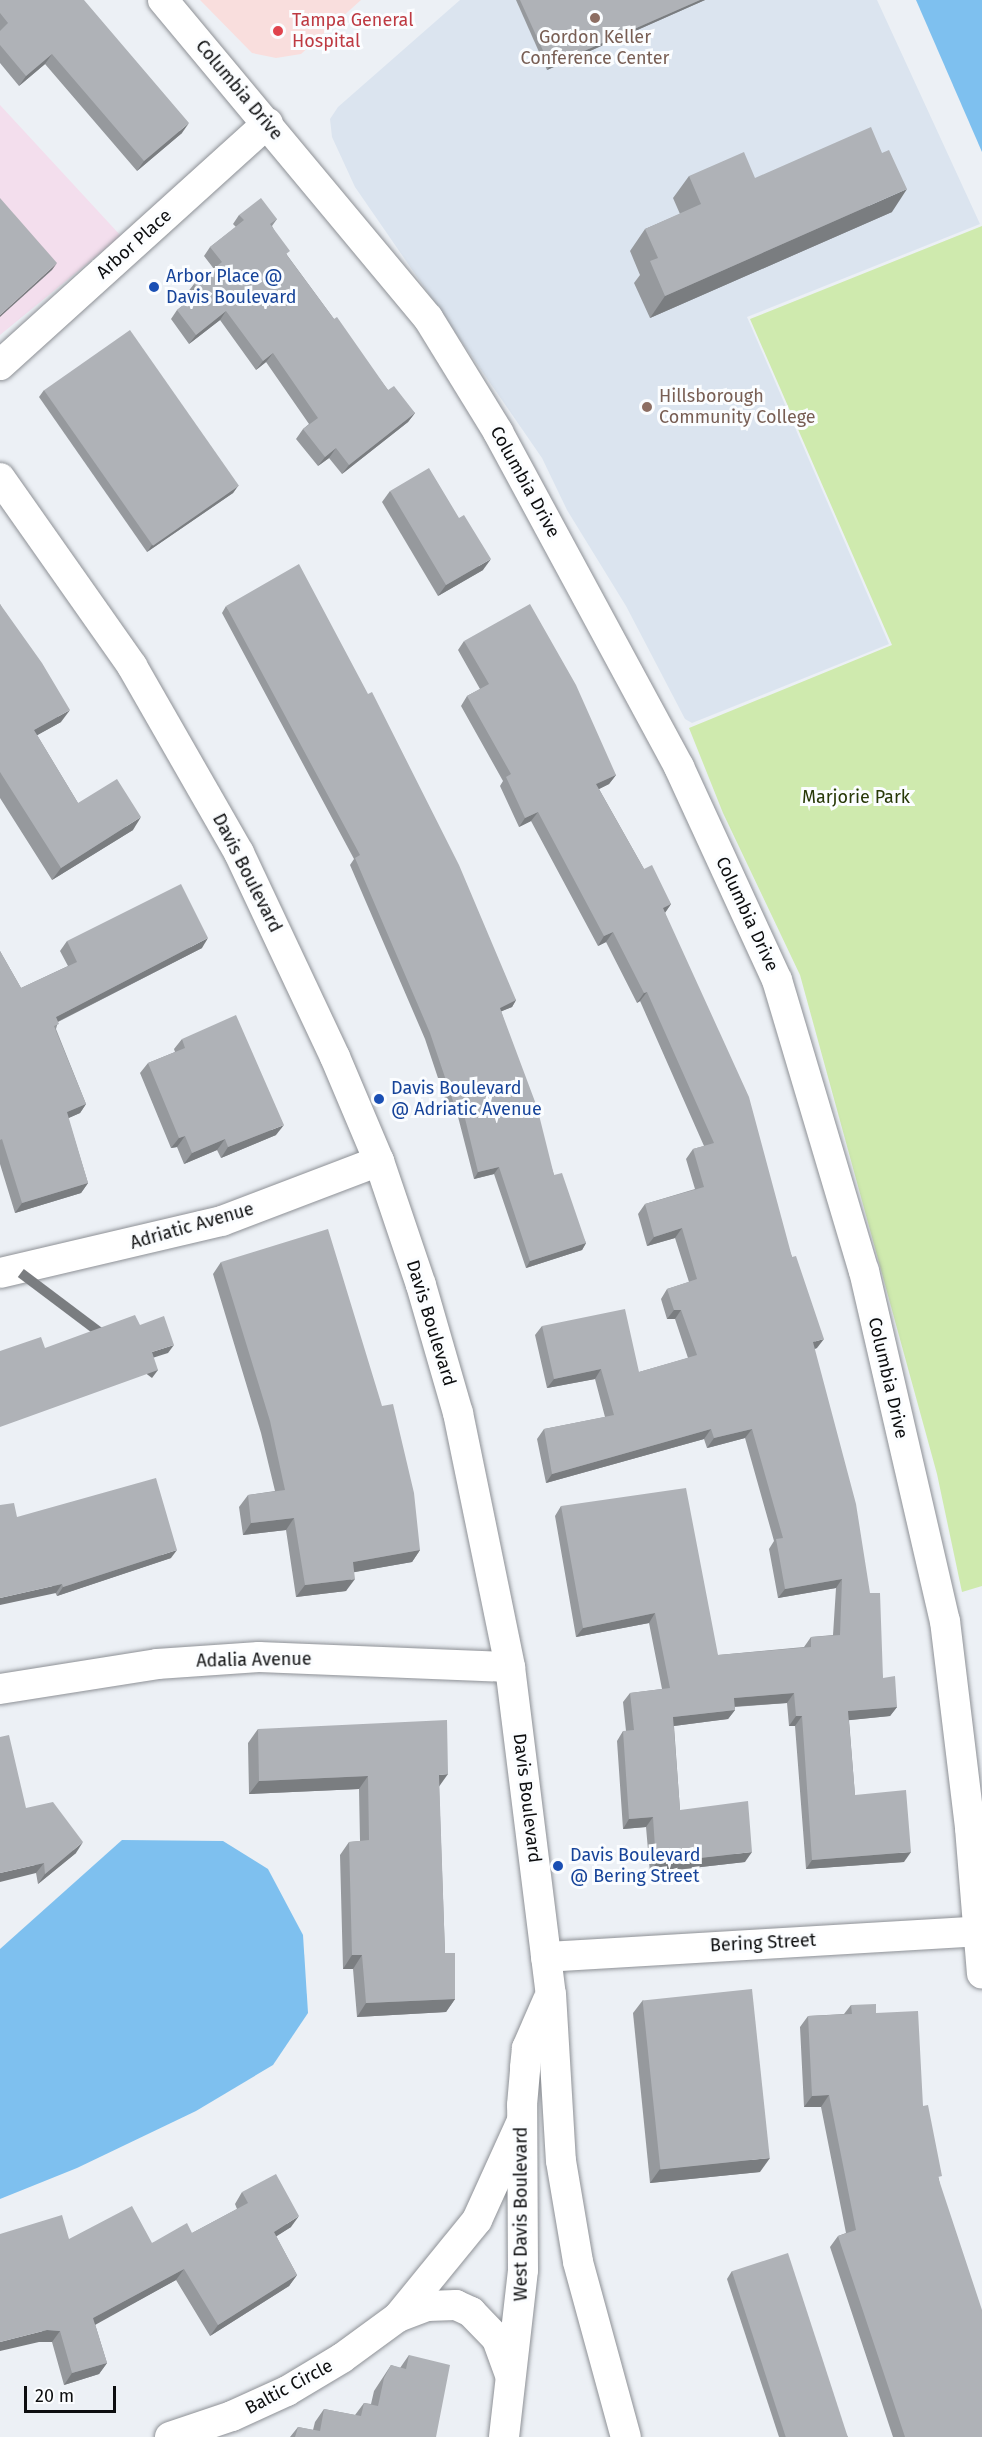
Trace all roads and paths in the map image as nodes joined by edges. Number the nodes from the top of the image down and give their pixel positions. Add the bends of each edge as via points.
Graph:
1 (163, 0) edge
2 (268, 123) junction
3 (0, 365) edge
4 (0, 478) edge
5 (379, 1161) junction
6 (0, 1273) edge
7 (510, 1667) junction
8 (0, 1689) edge
9 (979, 1930) junction
10 (546, 1957) junction
11 (982, 1974) edge
12 (551, 1994) junction
13 (522, 2121) junction
14 (398, 2317) junction
15 (512, 2382) junction
16 (170, 2437) edge
17 (504, 2437) edge
18 (626, 2437) edge

1 - 2 street, Columbia Drive
2 - 3 street, Arbor Place
2 - 9 street, Columbia Drive via 428,318 498,432 679,767 777,980 864,1271 945,1621 960,1724
4 - 5 street, Davis Boulevard via 100,618 190,764 289,955
5 - 6 street, Adriatic Avenue via 222,1221
5 - 7 street, Davis Boulevard via 458,1413
7 - 8 street, Adalia Avenue via 259,1657 157,1664
7 - 10 street, Davis Boulevard
9 - 10 street, Bering Street
9 - 11 street, Columbia Drive
10 - 12 street, Davis Boulevard
12 - 13 street, West Davis Boulevard via 527,2048
12 - 18 street, Davis Boulevard via 561,2161 578,2262
13 - 14 street via 477,2220
13 - 15 street, West Davis Boulevard via 523,2270
14 - 15 street via 427,2306 456,2305 471,2312 497,2338
14 - 16 street, Baltic Circle via 288,2391
15 - 17 street, West Davis Boulevard

